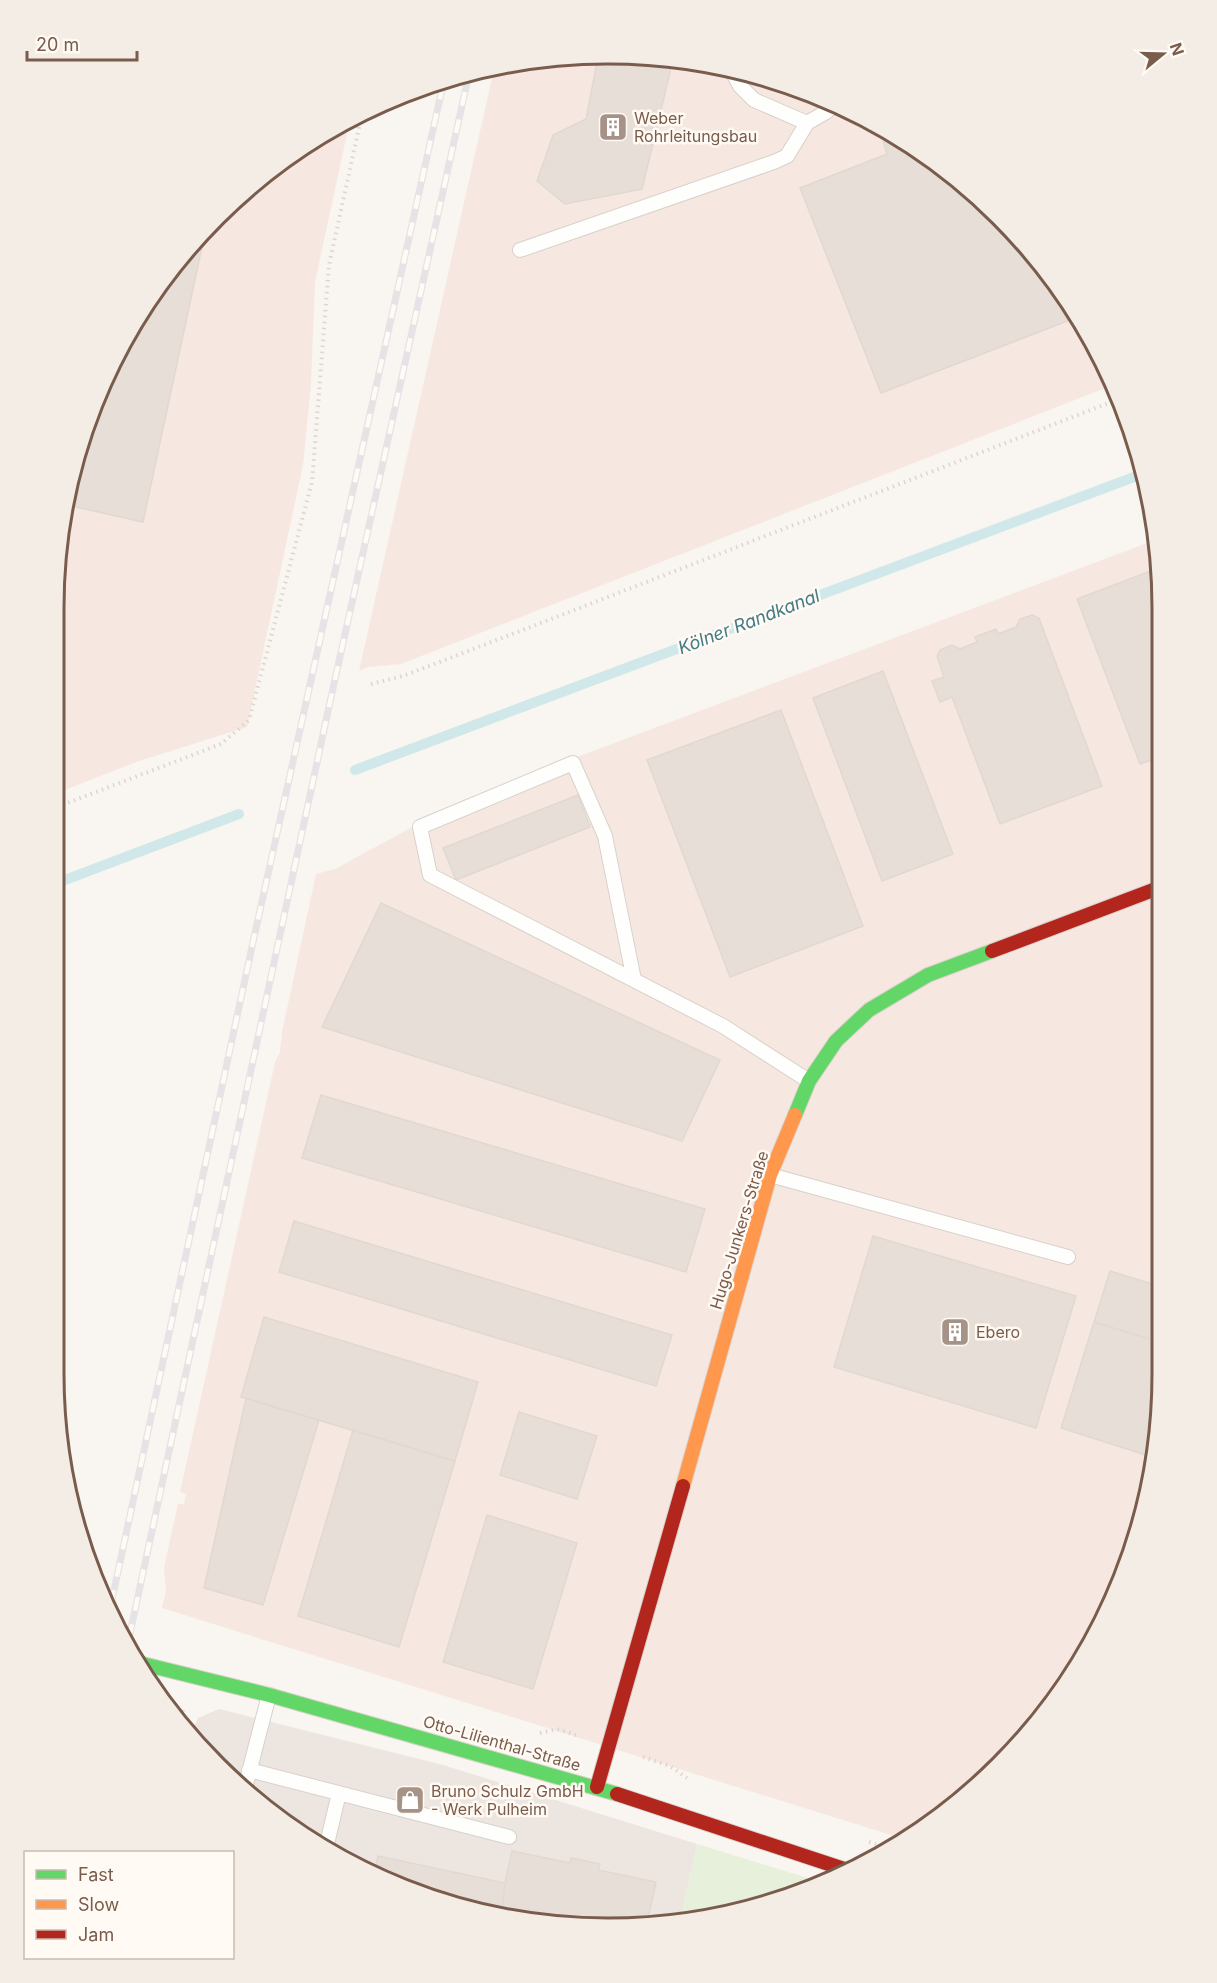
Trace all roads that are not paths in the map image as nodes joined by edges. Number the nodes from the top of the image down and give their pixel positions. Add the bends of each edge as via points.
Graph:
1 (737, 80) edge
2 (826, 110) edge
3 (807, 123) junction
4 (520, 250) dead end
5 (1152, 890) edge
6 (634, 980) junction
7 (809, 1081) junction
8 (770, 1175) junction
9 (1068, 1257) dead end
10 (149, 1665) edge
11 (269, 1695) junction
12 (249, 1770) junction
13 (247, 1781) edge
14 (597, 1787) junction
15 (339, 1793) junction
16 (509, 1837) dead end
17 (328, 1841) edge
18 (838, 1867) edge

1 - 3 lane via 753,100
2 - 3 lane
3 - 4 lane via 787,156 774,162
5 - 7 street, Hugo-Junkers-Straße via 928,975 869,1010 836,1041
6 - 6 lane via 605,836 573,763 420,827 430,875
6 - 7 lane via 723,1026
7 - 8 street, Hugo-Junkers-Straße
8 - 9 lane
8 - 14 street, Hugo-Junkers-Straße
10 - 11 street, Otto-Lilienthal-Straße
11 - 12 lane
11 - 14 street, Otto-Lilienthal-Straße
12 - 13 lane
12 - 15 lane
14 - 18 street, Otto-Lilienthal-Straße
15 - 16 lane
15 - 17 lane

